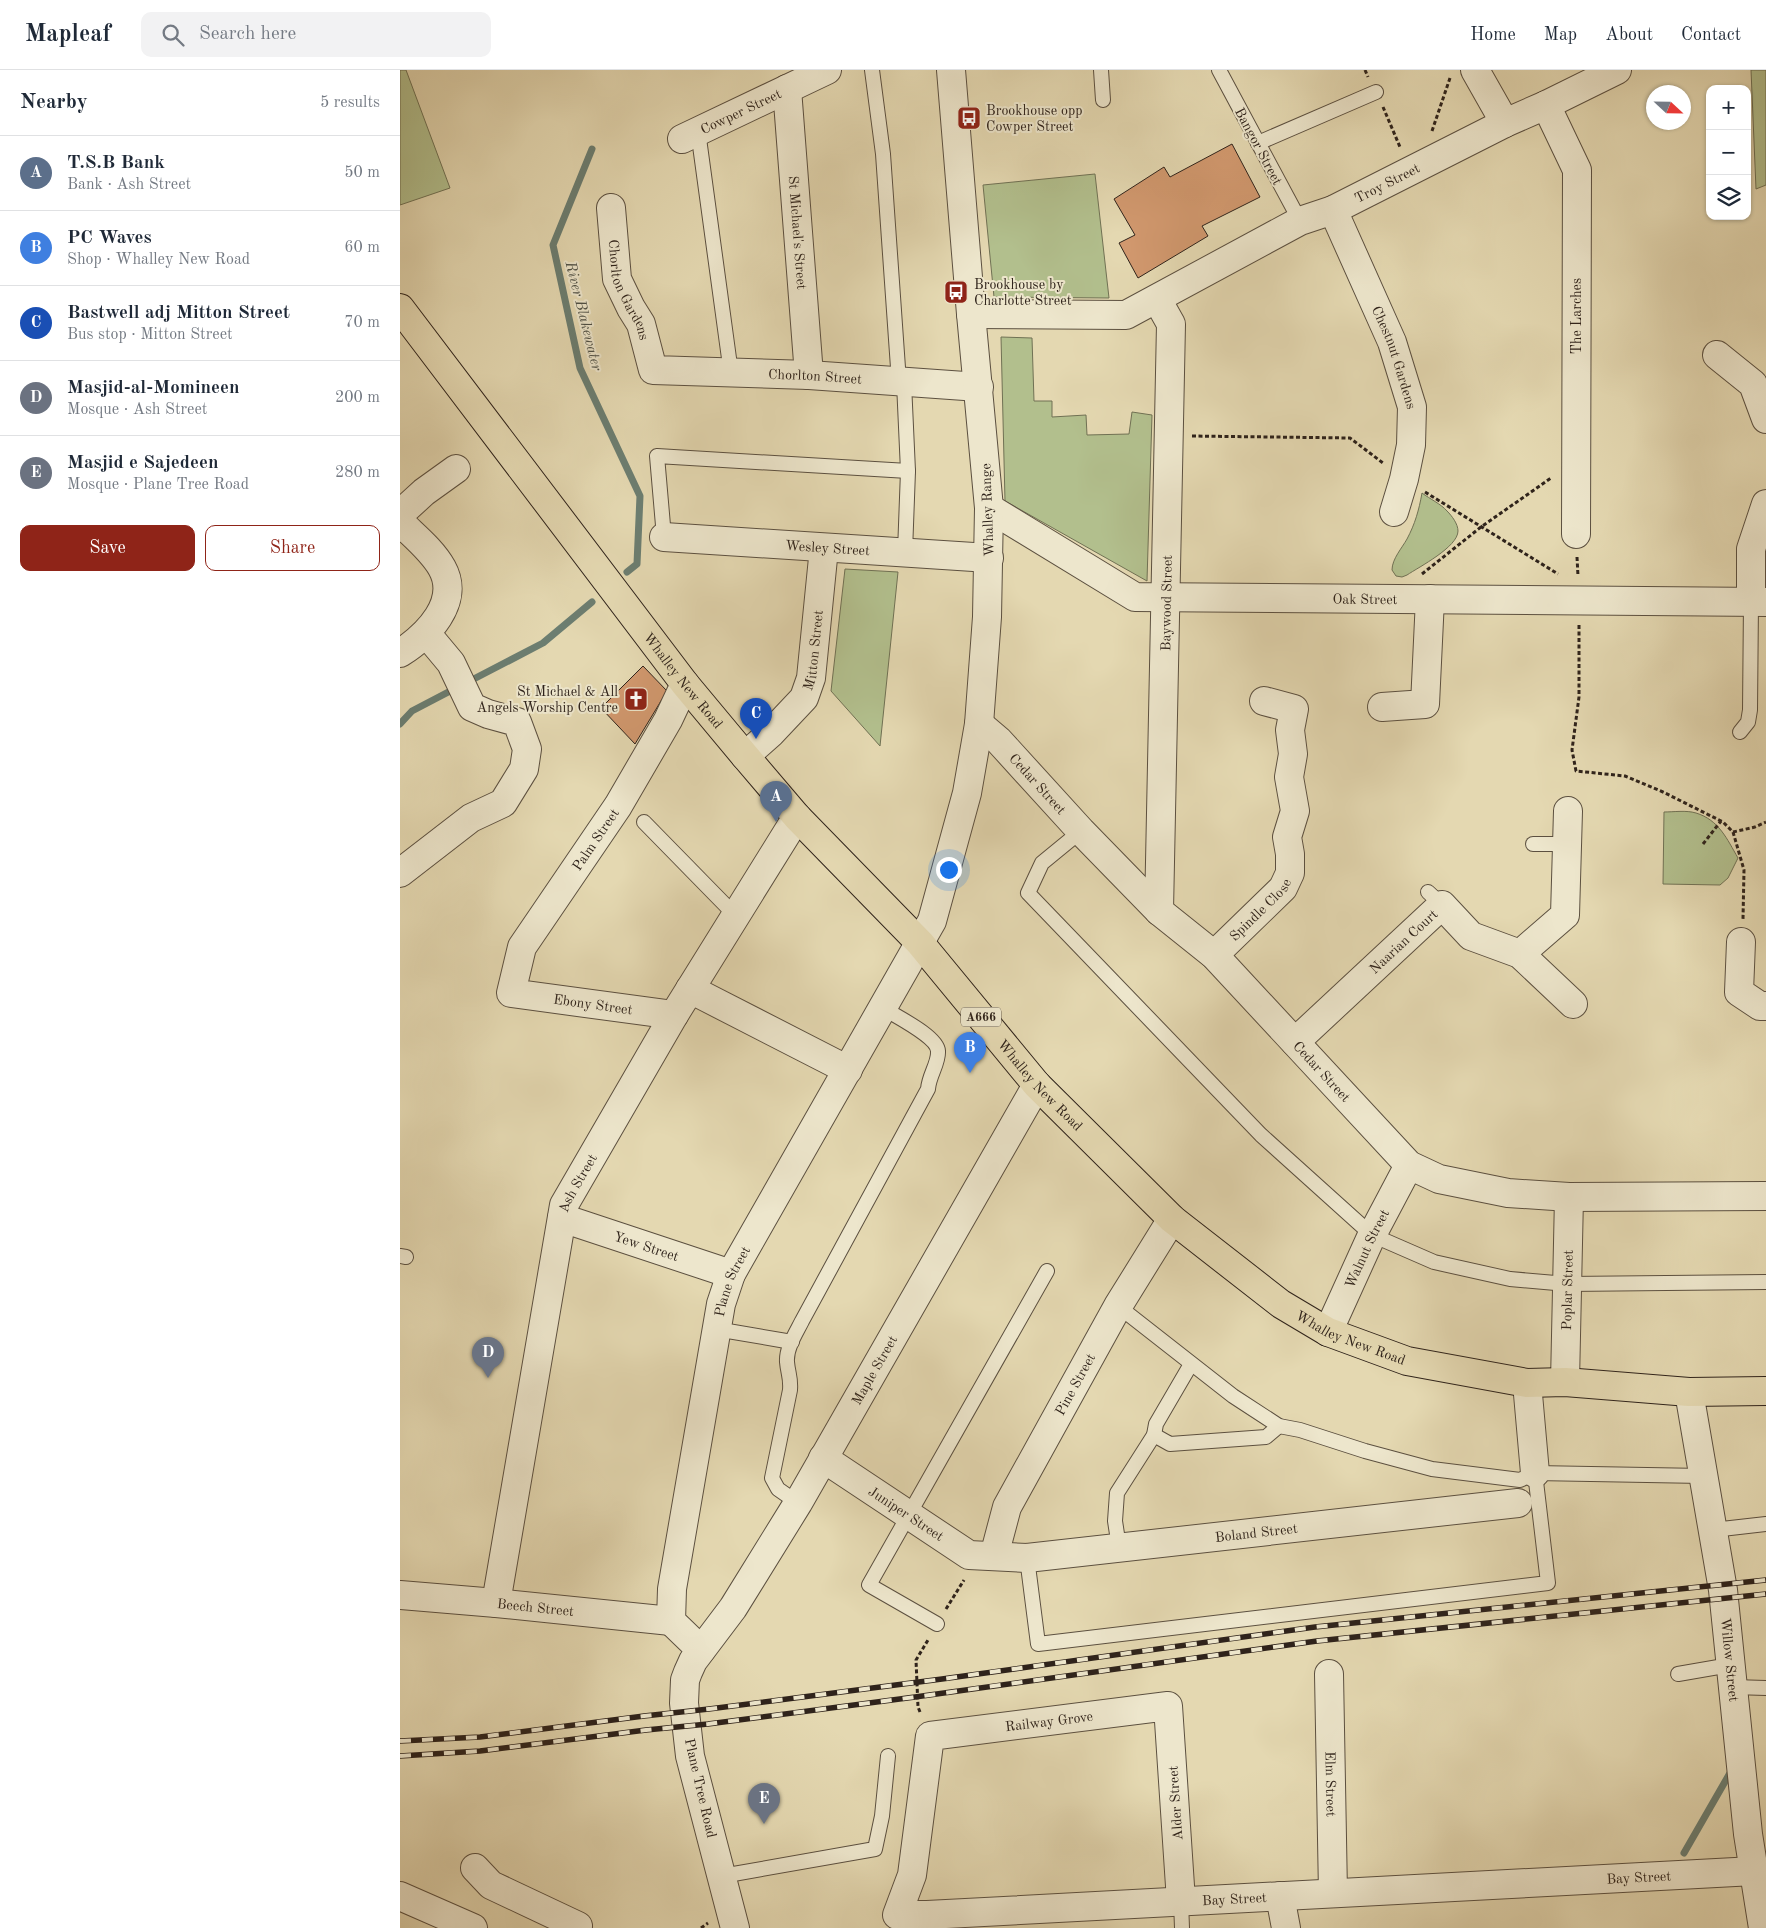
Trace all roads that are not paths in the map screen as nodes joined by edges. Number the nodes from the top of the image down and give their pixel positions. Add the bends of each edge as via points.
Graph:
1 (827, 70) edge
2 (872, 70) edge
3 (951, 70) edge
4 (1101, 70) edge
5 (1219, 70) edge
6 (1474, 70) edge
7 (1618, 70) edge
8 (787, 89) junction
9 (1376, 92) road end
10 (1103, 100) dead end
11 (1546, 105) junction
12 (1505, 123) junction
13 (690, 135) joint
14 (1258, 144) junction
15 (611, 208) dead end
16 (1333, 210) junction
17 (1300, 222) junction
18 (1156, 299) junction
19 (400, 308) edge
20 (971, 314) junction
21 (1717, 355) dead end
22 (653, 370) joint
23 (731, 373) junction
24 (809, 375) junction
25 (1759, 381) edge
26 (902, 382) junction
27 (979, 387) junction
28 (1766, 419) edge
29 (456, 469) dead end
30 (908, 471) junction
31 (1766, 504) edge
32 (989, 508) junction
33 (1394, 512) dead end
34 (400, 514) edge
35 (400, 522) edge
36 (1576, 534) road end
37 (664, 537) joint
38 (824, 548) junction
39 (905, 552) junction
40 (989, 558) junction
41 (1423, 589) junction
42 (1166, 597) junction
43 (1759, 602) edge
44 (426, 633) junction
45 (400, 653) edge
46 (685, 684) junction
47 (1264, 701) dead end
48 (1382, 707) dead end
49 (979, 724) junction
50 (1740, 732) dead end
51 (745, 756) junction
52 (1568, 811) dead end
53 (796, 817) junction
54 (644, 822) dead end
55 (1081, 831) junction
56 (1533, 844) dead end
57 (1567, 844) junction
58 (400, 873) edge
59 (1159, 910) junction
60 (736, 916) junction
61 (920, 942) junction
62 (1741, 942) road end
63 (1520, 954) junction
64 (1214, 955) junction
65 (690, 989) junction
66 (511, 993) joint
67 (1573, 1004) dead end
68 (1766, 1006) edge
69 (882, 1008) junction
70 (674, 1015) junction
71 (1295, 1042) junction
72 (848, 1070) junction
73 (1037, 1085) junction
74 (1409, 1166) junction
75 (1569, 1196) junction
76 (1766, 1196) edge
77 (562, 1218) junction
78 (1172, 1219) junction
79 (1372, 1235) junction
80 (1047, 1271) dead end
81 (730, 1274) junction
82 (1766, 1282) edge
83 (1567, 1284) junction
84 (1118, 1306) junction
85 (716, 1329) junction
86 (1328, 1332) junction
87 (792, 1342) junction
88 (1191, 1364) junction
89 (1565, 1382) junction
90 (1526, 1383) junction
91 (1766, 1391) edge
92 (1689, 1392) junction
93 (1279, 1426) junction
94 (1154, 1435) junction
95 (823, 1458) junction
96 (1535, 1473) junction
97 (1703, 1476) junction
98 (1518, 1503) dead end
99 (798, 1504) junction
100 (908, 1515) junction
101 (1766, 1524) edge
102 (1712, 1530) junction
103 (1119, 1547) junction
104 (994, 1556) junction
105 (1026, 1558) junction
106 (400, 1595) edge
107 (496, 1603) junction
108 (671, 1621) junction
109 (937, 1624) dead end
110 (701, 1650) junction
111 (1330, 1674) dead end
112 (1678, 1674) dead end
113 (1731, 1676) junction
114 (1766, 1688) edge
115 (1168, 1706) joint
116 (930, 1736) joint
117 (888, 1756) dead end
118 (1757, 1833) edge
119 (475, 1868) dead end
120 (1754, 1871) junction
121 (722, 1876) junction
122 (1333, 1893) junction
123 (400, 1896) edge
124 (1280, 1896) junction
125 (1181, 1901) junction
126 (896, 1921) edge
127 (473, 1928) edge
128 (577, 1928) edge
129 (735, 1928) edge
130 (1182, 1928) edge
131 (1286, 1928) edge
132 (1763, 1928) edge

1 - 8 street, Cowper Street
2 - 26 lane via 884,154
3 - 20 street, Whalley Range
4 - 10 lane
5 - 14 lane, Bangor Street
6 - 12 street
7 - 11 street, Troy Street
8 - 13 street, Cowper Street
8 - 24 street, St Michael's Street
9 - 14 lane
11 - 12 street, Troy Street
11 - 36 street, The Larches via 1577,170
12 - 16 street, Troy Street
13 - 23 lane
14 - 17 lane, Bangor Street
15 - 22 street, Chorlton Gardens via 617,279 641,324
16 - 17 street, Troy Street
16 - 33 street, Chestnut Gardens via 1392,342 1412,407 1411,445
17 - 18 street, Troy Street
18 - 20 street, Troy Street via 1126,315
18 - 42 street, Baywood Street via 1171,324
19 - 46 highway, Whalley New Road / A666
20 - 27 street, Whalley Range
21 - 25 street
22 - 23 street, Chorlton Street
23 - 24 street, Chorlton Street
24 - 26 street, Chorlton Street
25 - 28 street
26 - 27 street, Chorlton Street
26 - 30 lane
27 - 32 street, Whalley Range
29 - 34 street
30 - 37 lane via 657,456
30 - 39 lane
31 - 43 street via 1751,549
32 - 40 street, Whalley Range
32 - 42 street, Oak Street via 1136,597
35 - 44 street via 434,555 447,579 444,605
37 - 38 street, Wesley Street
38 - 39 street, Wesley Street
38 - 51 street, Mitton Street via 811,678 804,698
39 - 40 street, Wesley Street
40 - 49 street, Whalley Range
41 - 42 street, Oak Street
41 - 43 street, Oak Street via 1579,601
41 - 48 street via 1425,704
42 - 59 street, Baywood Street
43 - 50 lane via 1750,710 1748,722
44 - 45 street
44 - 58 street via 451,663 472,707 517,722 527,749 524,769 503,803 471,818
46 - 51 highway, Whalley New Road / A666
46 - 66 street, Palm Street via 618,806 522,947
47 - 64 street, Spindle Close via 1294,709 1290,730 1293,754 1288,777 1295,811 1288,837 1290,873 1282,888
49 - 55 street, Cedar Street via 1000,741
49 - 61 street, Whalley Range via 967,793 952,851 932,921
51 - 53 highway, Whalley New Road / A666
52 - 57 street
53 - 60 street, Ash Street
53 - 61 highway, Whalley New Road / A666
54 - 60 lane
55 - 59 street, Cedar Street
55 - 79 lane via 1042,863 1028,892 1261,1135
56 - 57 lane
57 - 63 street via 1565,915
59 - 64 street, Cedar Street
60 - 65 street, Ash Street
61 - 69 street, Plane Street
61 - 73 highway, Whalley New Road / A666
62 - 68 street via 1738,992 1760,1006
63 - 67 street, Naarian Court
63 - 71 street, Naarian Court via 1471,936 1435,898
64 - 71 street, Cedar Street
65 - 70 street, Ash Street
65 - 72 street
66 - 70 street, Ebony Street
69 - 72 street, Plane Street
69 - 87 lane via 935,1043 937,1060 928,1089
70 - 77 street, Ash Street via 564,1205
71 - 74 street, Cedar Street
72 - 81 street, Plane Street
73 - 78 highway, Whalley New Road / A666
73 - 95 street, Maple Street
74 - 75 street, Cedar Street via 1440,1179 1508,1193
74 - 79 street, Walnut Street
75 - 76 street, Cedar Street
75 - 83 street, Poplar Street
77 - 81 street, Yew Street
77 - 107 street, Ash Street
78 - 84 street, Pine Street
78 - 86 highway, Whalley New Road / A666 via 1281,1304
79 - 83 lane via 1434,1262 1510,1279
79 - 86 street, Walnut Street
80 - 100 lane
81 - 85 street, Plane Street
82 - 83 lane
83 - 89 street, Poplar Street
84 - 88 lane
84 - 104 street, Pine Street via 1007,1507
85 - 87 lane
85 - 108 street, Plane Street via 672,1589
86 - 90 highway, Whalley New Road / A666 via 1407,1361
87 - 99 lane via 787,1362 790,1390 772,1478 778,1489
88 - 93 lane
88 - 94 lane via 1156,1424
89 - 90 highway, Whalley New Road / A666
89 - 92 highway, Whalley New Road / A666
90 - 96 street
91 - 92 highway, Whalley New Road / A666
92 - 97 street, Willow Street
93 - 94 lane via 1266,1437 1170,1444
93 - 96 lane via 1432,1469 1520,1480
94 - 103 lane via 1117,1493 1115,1522
95 - 99 street, Maple Street
95 - 100 street, Juniper Street
96 - 97 lane
96 - 105 lane via 1548,1583 1038,1644
97 - 102 street, Willow Street
98 - 103 street, Boland Street
99 - 110 street, Maple Street via 733,1608
100 - 104 street, Juniper Street via 969,1555
100 - 109 lane via 869,1586
101 - 102 lane
102 - 113 street, Willow Street via 1723,1590
103 - 105 street, Boland Street
104 - 105 street, Boland Street
106 - 107 street, Beech Street
107 - 108 street, Beech Street
108 - 110 street
110 - 121 street, Plane Tree Road via 685,1680 684,1703 690,1756
111 - 122 street, Elm Street
112 - 113 lane
113 - 114 lane
113 - 118 street, Willow Street
115 - 116 street, Railway Grove
115 - 125 street, Alder Street
116 - 126 street, Bay Street via 912,1875
117 - 121 lane via 876,1850
118 - 120 street, Willow Street
119 - 128 street via 491,1886
120 - 122 street, Bay Street
120 - 132 street, Willow Street
121 - 129 street, Plane Tree Road
122 - 124 street, Bay Street
123 - 127 street
124 - 125 street, Bay Street
124 - 131 street
125 - 126 street, Bay Street
125 - 130 lane

